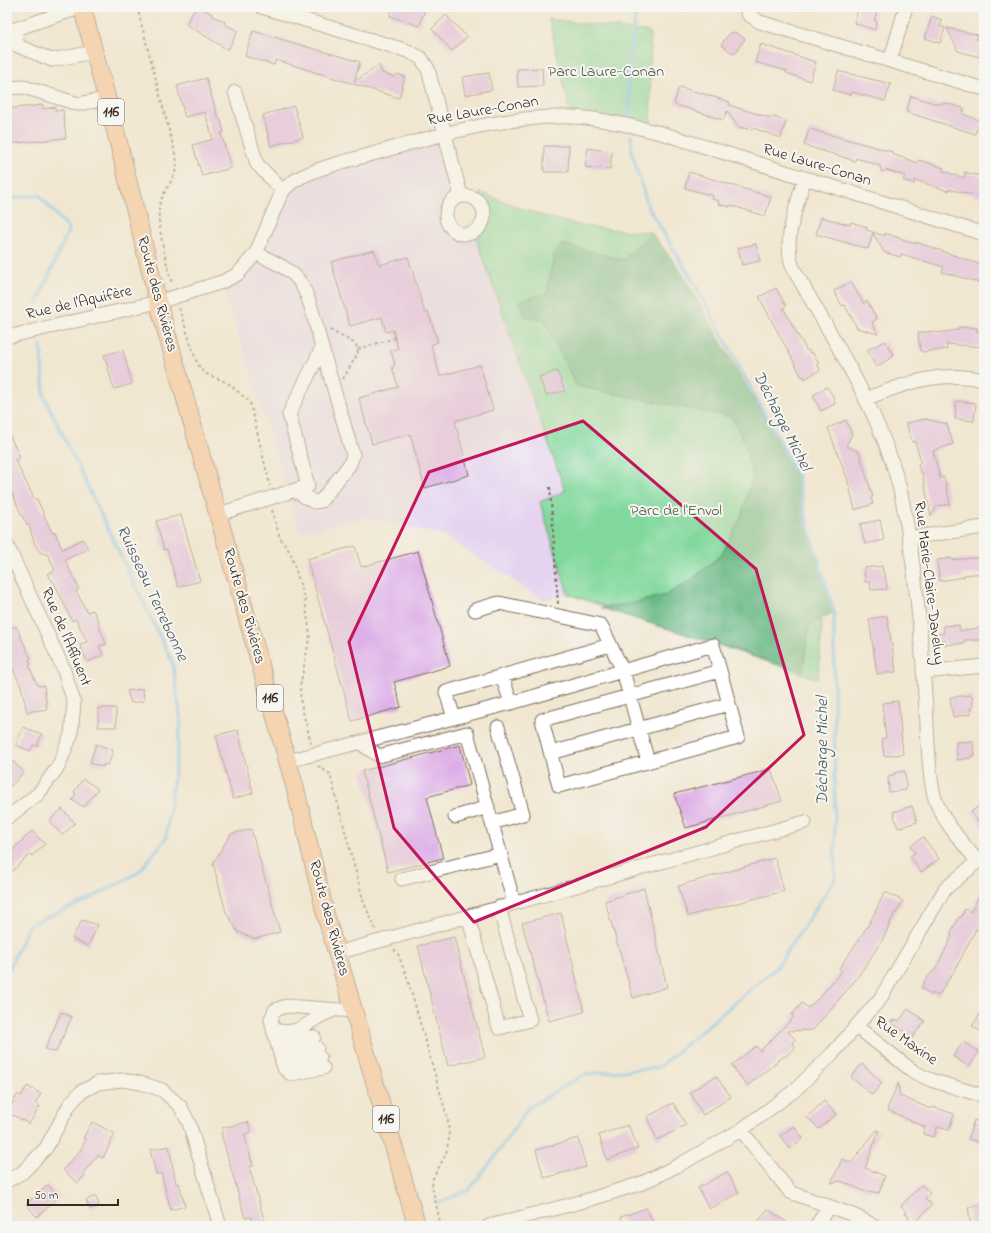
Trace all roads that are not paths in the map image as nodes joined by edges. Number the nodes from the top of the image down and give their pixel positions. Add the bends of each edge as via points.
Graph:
1 (82, 7) edge
2 (262, 7) edge
3 (746, 7) edge
4 (906, 7) edge
5 (94, 52) junction
6 (890, 61) junction
7 (7, 88) edge
8 (984, 89) edge
9 (235, 92) dead end
10 (107, 100) junction
11 (445, 134) junction
12 (804, 179) junction
13 (283, 191) junction
14 (461, 196) dead end
15 (984, 234) edge
16 (256, 253) junction
17 (158, 302) junction
18 (7, 337) edge
19 (322, 348) junction
20 (984, 380) edge
21 (865, 399) junction
22 (296, 491) junction
23 (219, 514) junction
24 (984, 527) edge
25 (909, 538) junction
26 (7, 545) edge
27 (475, 610) dead end
28 (610, 646) junction
29 (984, 666) edge
30 (623, 671) junction
31 (720, 671) junction
32 (923, 672) junction
33 (502, 676) junction
34 (630, 696) junction
35 (511, 703) junction
36 (729, 704) junction
37 (454, 718) junction
38 (498, 727) dead end
39 (639, 729) junction
40 (360, 743) junction
41 (551, 753) junction
42 (288, 761) junction
43 (648, 762) junction
44 (488, 807) junction
45 (455, 817) dead end
46 (7, 818) edge
47 (805, 822) dead end
48 (492, 823) junction
49 (501, 854) junction
50 (981, 859) edge
51 (402, 880) dead end
52 (514, 903) junction
53 (499, 907) junction
54 (468, 916) junction
55 (337, 953) junction
56 (346, 1010) junction
57 (857, 1027) junction
58 (276, 1038) junction
59 (983, 1094) edge
60 (741, 1130) junction
61 (7, 1181) edge
62 (828, 1208) junction
63 (220, 1226) edge
64 (417, 1226) edge
65 (489, 1226) edge
66 (816, 1226) edge
67 (875, 1226) edge

1 - 5 main road, Route des Rivières / 116
1 - 5 street via 15,28 18,46 52,60
2 - 11 street via 408,51 421,58 428,69
3 - 6 street via 748,14 760,22
4 - 6 street
5 - 10 main road, Route des Rivières / 116
6 - 8 street
7 - 10 street via 24,87 78,104
9 - 13 street via 257,164
10 - 17 main road, Route des Rivières / 116
11 - 12 street, Rue Laure-Conan via 520,119 555,116 583,118 661,133
11 - 13 street, Rue Laure-Conan via 333,165 301,177 286,186
11 - 14 street
12 - 15 street, Rue Laure-Conan
12 - 21 street, Rue Marie-Claire-Daveluy via 788,240 788,256
13 - 16 street, Rue Laure-Conan
16 - 17 street, Rue Laure-Conan via 238,274 222,282
16 - 19 street via 281,265 295,276 306,291
17 - 18 street, Rue de l'Aquifère
17 - 23 main road, Route des Rivières / 116
19 - 22 street via 289,414 308,486
19 - 22 street via 353,455 350,464 321,501 314,502
20 - 21 street via 970,377 933,377 907,383
21 - 25 street, Rue Marie-Claire-Daveluy via 890,455
22 - 23 street
23 - 42 main road, Route des Rivières / 116
24 - 25 street
25 - 32 street, Rue Marie-Claire-Daveluy
26 - 46 street, Rue de l'Affluent via 63,668 74,702 71,735 58,766 38,794
27 - 28 street via 499,603 601,625
28 - 30 street
28 - 33 street
29 - 32 street
30 - 31 street via 713,645
30 - 34 street
30 - 35 street
31 - 34 street
31 - 36 street
32 - 50 street, Rue Marie-Claire-Daveluy via 933,793 944,818
33 - 35 street
33 - 37 street via 446,692
34 - 39 street
34 - 41 street via 542,720
35 - 37 street
36 - 39 street
36 - 43 street via 738,737
37 - 40 street
38 - 48 street via 523,814
39 - 41 street
39 - 43 street
40 - 42 street
40 - 44 street via 379,756 468,733
41 - 43 street via 559,786
42 - 55 main road, Route des Rivières / 116
44 - 45 street
44 - 48 street
47 - 52 street
48 - 49 street
49 - 51 street
49 - 52 street
50 - 57 street via 945,889 880,999
52 - 53 street
53 - 54 street
53 - 54 street via 530,1020 499,1028
54 - 55 street
55 - 56 main road, Route des Rivières / 116
56 - 58 street via 321,1014 304,1027 296,1031 283,1032
56 - 58 street via 286,1006 275,1010 271,1019
56 - 64 main road, Route des Rivières / 116
57 - 59 street, Rue Maxine via 914,1072 931,1080
57 - 60 street via 794,1091
58 - 58 street via 282,1062 291,1064 318,1053 287,1053
60 - 62 street via 790,1192
60 - 65 street via 642,1183
61 - 63 street via 23,1172 46,1148 70,1104 81,1092 98,1084 114,1081 141,1083 162,1090 180,1106 189,1123
62 - 66 street
62 - 67 street via 853,1215

